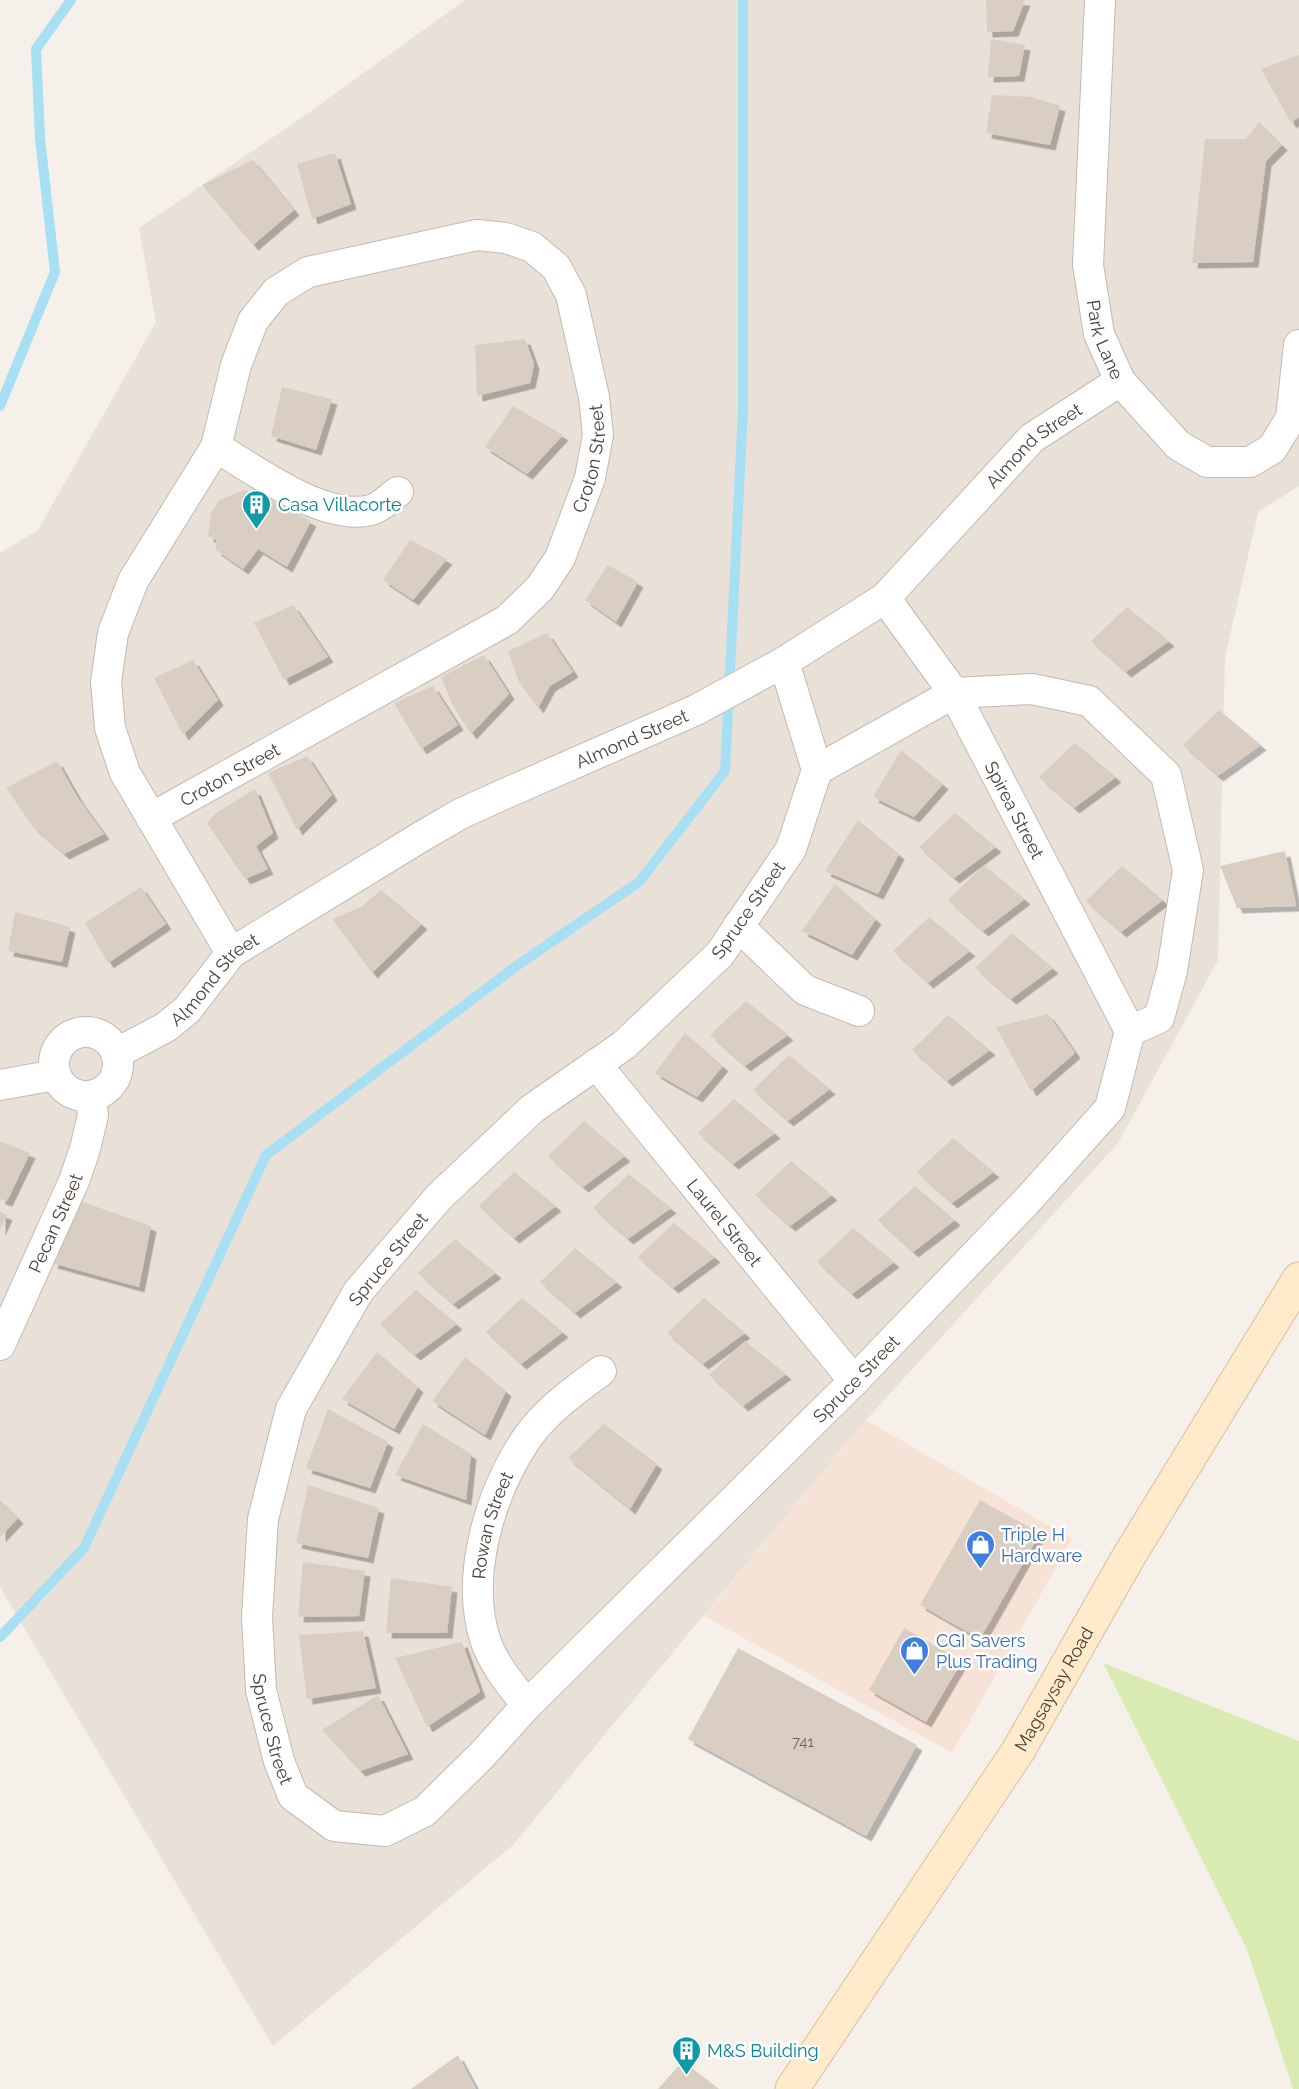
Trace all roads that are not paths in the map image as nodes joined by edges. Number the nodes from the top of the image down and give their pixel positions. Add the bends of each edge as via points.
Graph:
1 (1100, 0) edge
2 (1299, 345) edge
3 (1120, 381) junction
4 (216, 447) junction
5 (398, 492) dead end
6 (885, 598) junction
7 (784, 662) junction
8 (954, 693) junction
9 (817, 770) junction
10 (151, 818) junction
11 (738, 926) junction
12 (231, 953) junction
13 (859, 1011) dead end
14 (1130, 1031) junction
15 (117, 1053) junction
16 (596, 1064) junction
17 (55, 1075) junction
18 (0, 1085) edge
19 (90, 1097) junction
20 (1299, 1279) edge
21 (0, 1345) edge
22 (601, 1371) dead end
23 (854, 1381) junction
24 (527, 1705) junction
25 (792, 2089) edge

1 - 3 street, Park Lane via 1088,265 1099,334
2 - 3 street, Park Lane via 1291,418 1272,449 1250,462 1207,462 1178,445
3 - 6 street, Almond Street via 1032,438
4 - 5 street via 307,500 340,510 372,510
4 - 10 street, Croton Street via 133,581 113,633 106,682 110,728 125,773
4 - 10 street, Croton Street via 236,365 253,321 276,292 308,272 477,235 506,237 532,247 556,267 571,295 594,397 598,435 591,478 560,558 540,588 507,620
6 - 7 street, Almond Street
6 - 8 street, Spirea Street
7 - 9 street
7 - 12 street, Almond Street via 696,710 460,814
8 - 9 street
8 - 14 street, Spirea Street
8 - 14 street via 1032,689 1089,701 1166,775 1188,870 1172,971 1158,1018
9 - 11 street, Spruce Street via 791,849
10 - 12 street, Croton Street
11 - 13 street via 805,990
11 - 16 street, Spruce Street via 720,954 624,1045
12 - 15 street, Almond Street via 187,1010 166,1027
14 - 23 street, Spruce Street via 1110,1108 1026,1202
15 - 17 street via 97,1033 82,1032 59,1047
15 - 19 street via 119,1068 114,1082 104,1092
16 - 23 street, Laurel Street
16 - 24 street, Spruce Street via 532,1109 438,1198 358,1292 291,1409 263,1519 257,1617 261,1690 279,1761 293,1796 334,1826 385,1831 425,1811
17 - 18 street
17 - 19 street via 63,1087
19 - 21 street, Pecan Street via 93,1115 78,1171
20 - 25 main road, Magsaysay Road via 1129,1556 1018,1751
22 - 24 street, Rowan Street via 563,1399 527,1438 499,1491 482,1550 478,1599 485,1640 503,1675
23 - 24 street, Spruce Street

